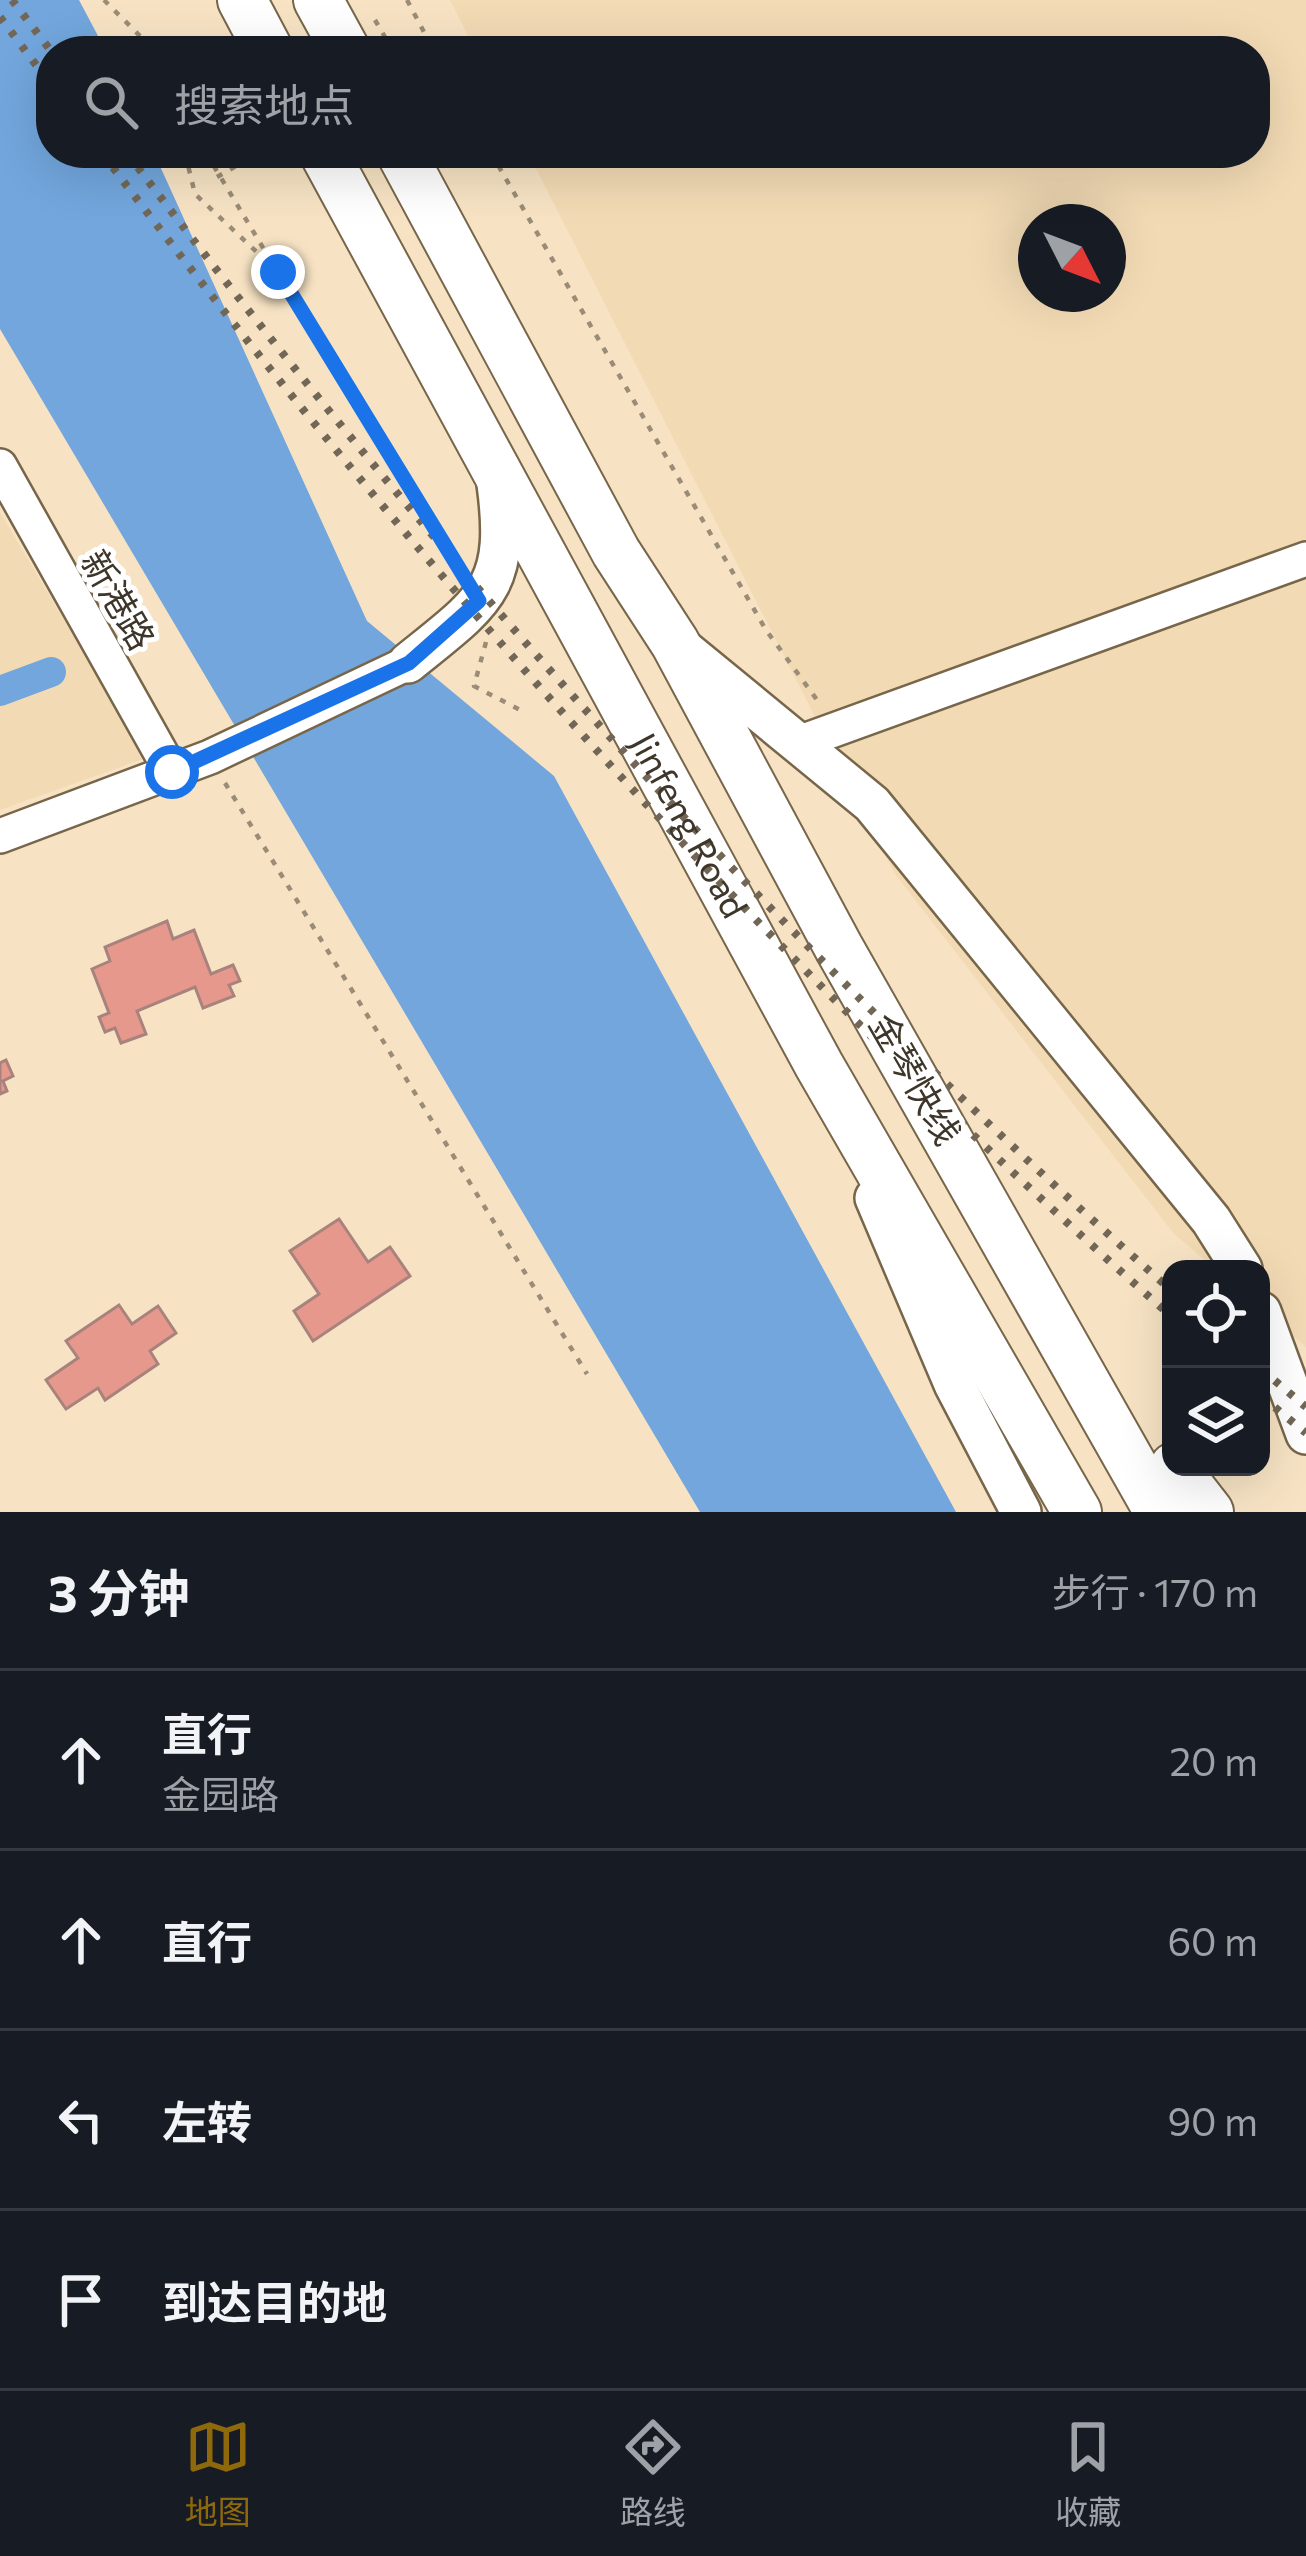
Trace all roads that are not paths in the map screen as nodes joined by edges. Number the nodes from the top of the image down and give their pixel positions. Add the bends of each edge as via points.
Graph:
1 (242, 0) edge
2 (318, 0) edge
3 (359, 34) edge
4 (261, 36) edge
5 (332, 168) edge
6 (409, 168) edge
7 (0, 466) edge
8 (496, 472) junction
9 (1306, 559) edge
10 (675, 643) junction
11 (409, 663) joint
12 (798, 743) junction
13 (172, 772) junction
14 (0, 836) edge
15 (819, 1066) junction
16 (1236, 1260) edge
17 (1031, 1277) junction
18 (1270, 1336) edge
19 (1306, 1434) edge
20 (1162, 1450) edge
21 (1181, 1476) edge
22 (1021, 1512) edge
23 (1077, 1512) edge
24 (1160, 1512) edge
25 (1208, 1512) edge

1 - 4 highway
2 - 3 highway
5 - 8 highway, Jinfeng Road
6 - 10 highway via 616,552
7 - 13 street, 新港路
8 - 11 main road via 504,539 492,589
8 - 15 highway, Jinfeng Road
9 - 12 street
10 - 12 main road
10 - 17 highway, 金琴快线 via 839,948
11 - 13 street
12 - 16 main road via 872,803
13 - 14 street
15 - 22 main road, Jinfeng Road via 954,1384
15 - 23 highway
17 - 20 highway
17 - 24 highway, 金琴快线
18 - 19 main road
21 - 25 highway

